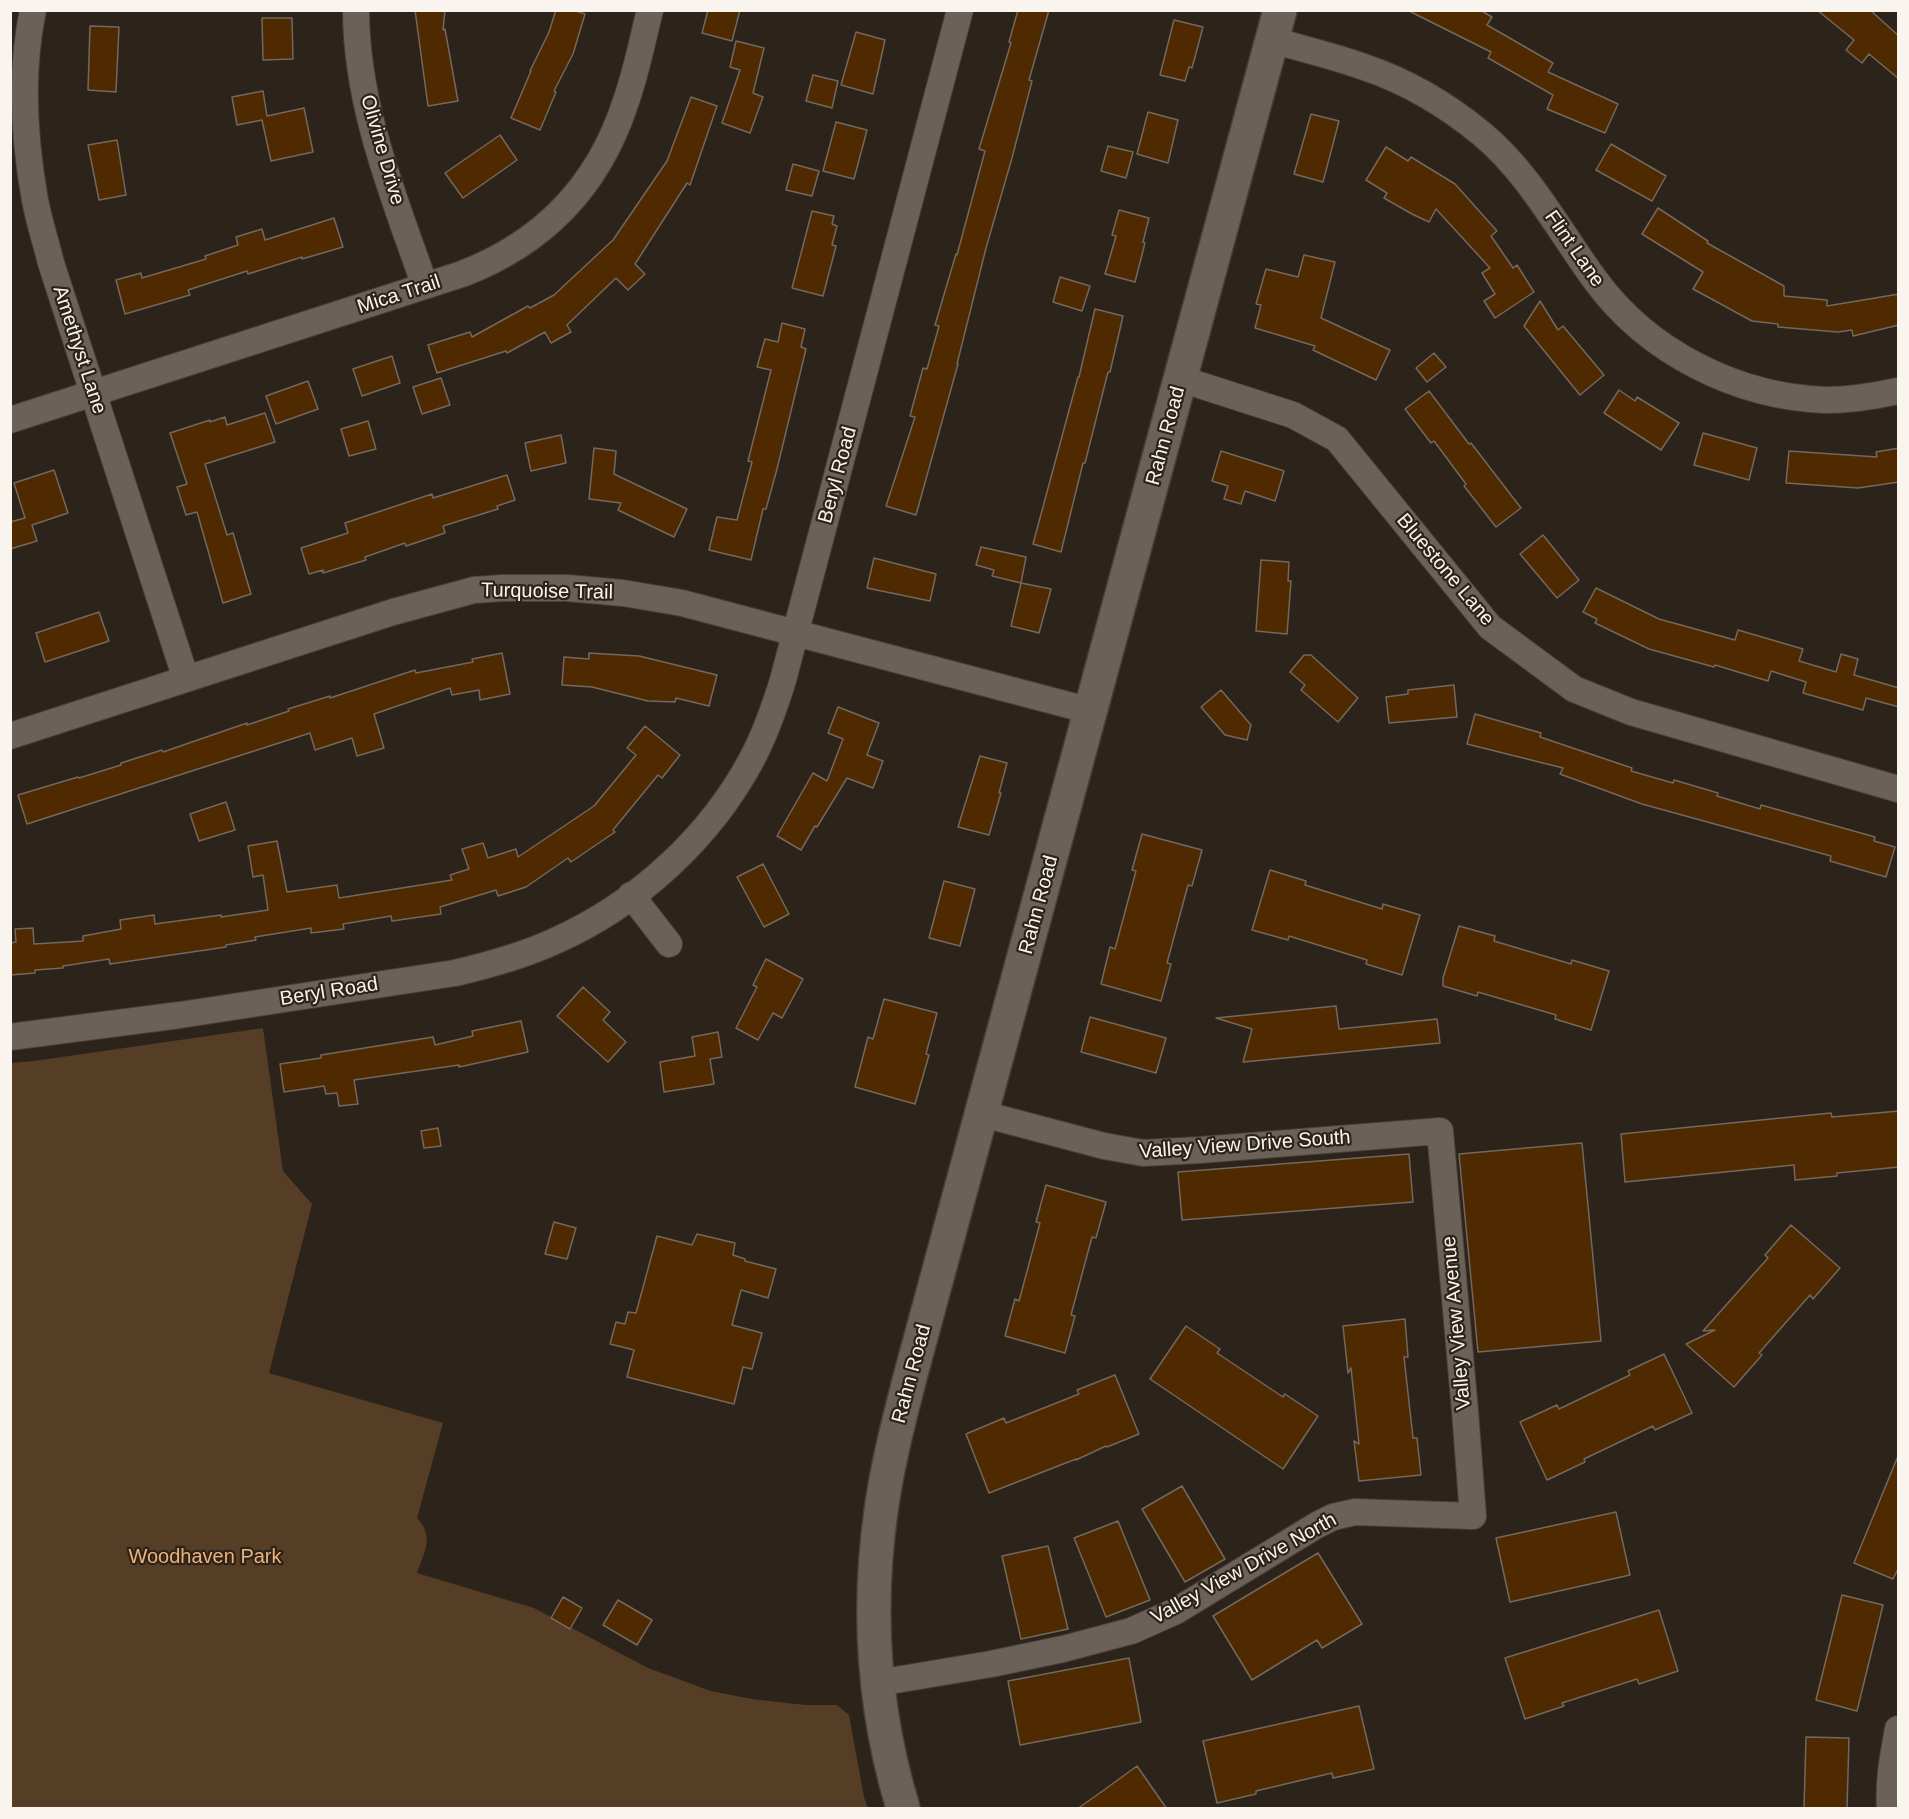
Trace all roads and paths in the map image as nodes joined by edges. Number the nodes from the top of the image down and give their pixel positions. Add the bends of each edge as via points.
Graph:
1 (33, 10) edge
2 (356, 10) edge
3 (650, 10) edge
4 (960, 10) edge
5 (1276, 25) edge
6 (425, 286) junction
7 (1181, 379) junction
8 (1899, 391) edge
9 (93, 393) junction
10 (10, 420) edge
11 (797, 632) junction
12 (186, 680) junction
13 (1091, 711) junction
14 (10, 736) edge
15 (1899, 789) edge
16 (631, 895) junction
17 (669, 944) dead end
18 (10, 1037) edge
19 (983, 1114) junction
20 (1440, 1131) joint
21 (1473, 1516) joint
22 (878, 1683) junction
23 (1899, 1730) edge
24 (903, 1809) edge
25 (1890, 1809) edge

1 - 9 street, Amethyst Lane via 26,80 33,186 51,263
2 - 6 street, Olivine Drive via 360,67 374,132
3 - 6 street, Mica Trail via 622,114 601,159 578,194 554,219 503,257
4 - 11 street, Beryl Road
5 - 7 street, Rahn Road
5 - 8 street, Flint Lane via 1408,86 1482,134 1531,186 1616,305 1675,354 1746,386 1782,396 1827,400
6 - 9 street, Mica Trail
7 - 13 street, Rahn Road
7 - 15 street, Bluestone Lane via 1293,415 1337,439 1490,627 1574,689 1631,712
9 - 10 street, Mica Trail
9 - 12 street, Amethyst Lane
11 - 12 street, Turquoise Trail via 641,596 567,588 503,588 463,593 393,612
11 - 13 street, Turquoise Trail
11 - 16 street, Beryl Road via 776,703 745,772 704,830
12 - 14 street, Turquoise Trail
13 - 19 street, Rahn Road
16 - 17 street
16 - 18 street, Beryl Road via 595,921 554,942 465,971
19 - 20 street, Valley View Drive South via 1143,1153
19 - 22 street, Rahn Road via 886,1478 876,1564 874,1636
20 - 21 street, Valley View Avenue
21 - 22 street, Valley View Drive North via 1343,1514 1317,1525 1176,1611 1131,1631 1041,1654
22 - 24 street, Rahn Road via 889,1754
23 - 25 street via 1891,1767

